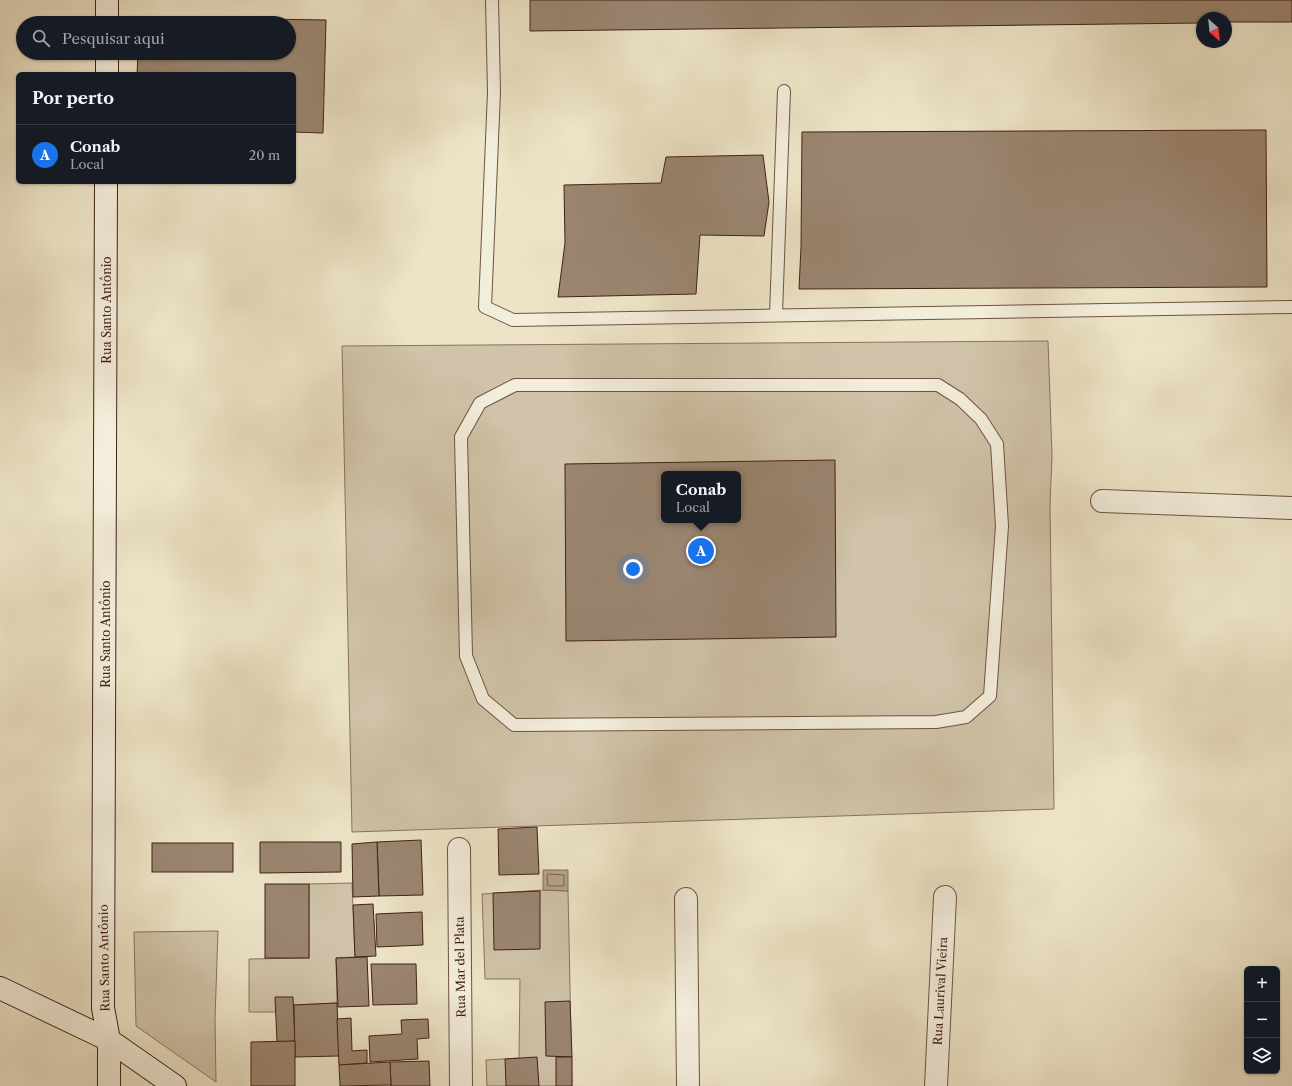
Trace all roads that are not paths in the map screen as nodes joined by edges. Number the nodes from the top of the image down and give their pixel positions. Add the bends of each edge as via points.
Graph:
1 (107, 0) edge
2 (492, 0) edge
3 (107, 16) edge
4 (107, 60) edge
5 (107, 72) edge
6 (784, 91) dead end
7 (106, 184) edge
8 (1292, 307) edge
9 (776, 314) junction
10 (1102, 501) dead end
11 (1292, 508) edge
12 (466, 656) joint
13 (459, 849) dead end
14 (945, 897) dead end
15 (686, 899) dead end
16 (0, 988) edge
17 (109, 1040) junction
18 (109, 1086) edge
19 (175, 1086) edge
20 (461, 1086) edge
21 (688, 1086) edge
22 (936, 1086) edge

1 - 3 street
2 - 9 lane via 494,92 485,307 513,320
4 - 5 street
6 - 9 lane
7 - 17 street, Rua Santo Antônio via 103,1008
8 - 9 lane
10 - 11 street
12 - 12 lane via 484,699 514,725 936,722 966,717 990,696 1002,526 997,444 982,419 960,399 938,385 515,385 480,403 460,437
13 - 20 street, Rua Mar del Plata
14 - 22 street, Rua Laurival Vieira
15 - 21 street
16 - 17 street
17 - 18 street, Rua Santo Antônio
17 - 19 street

